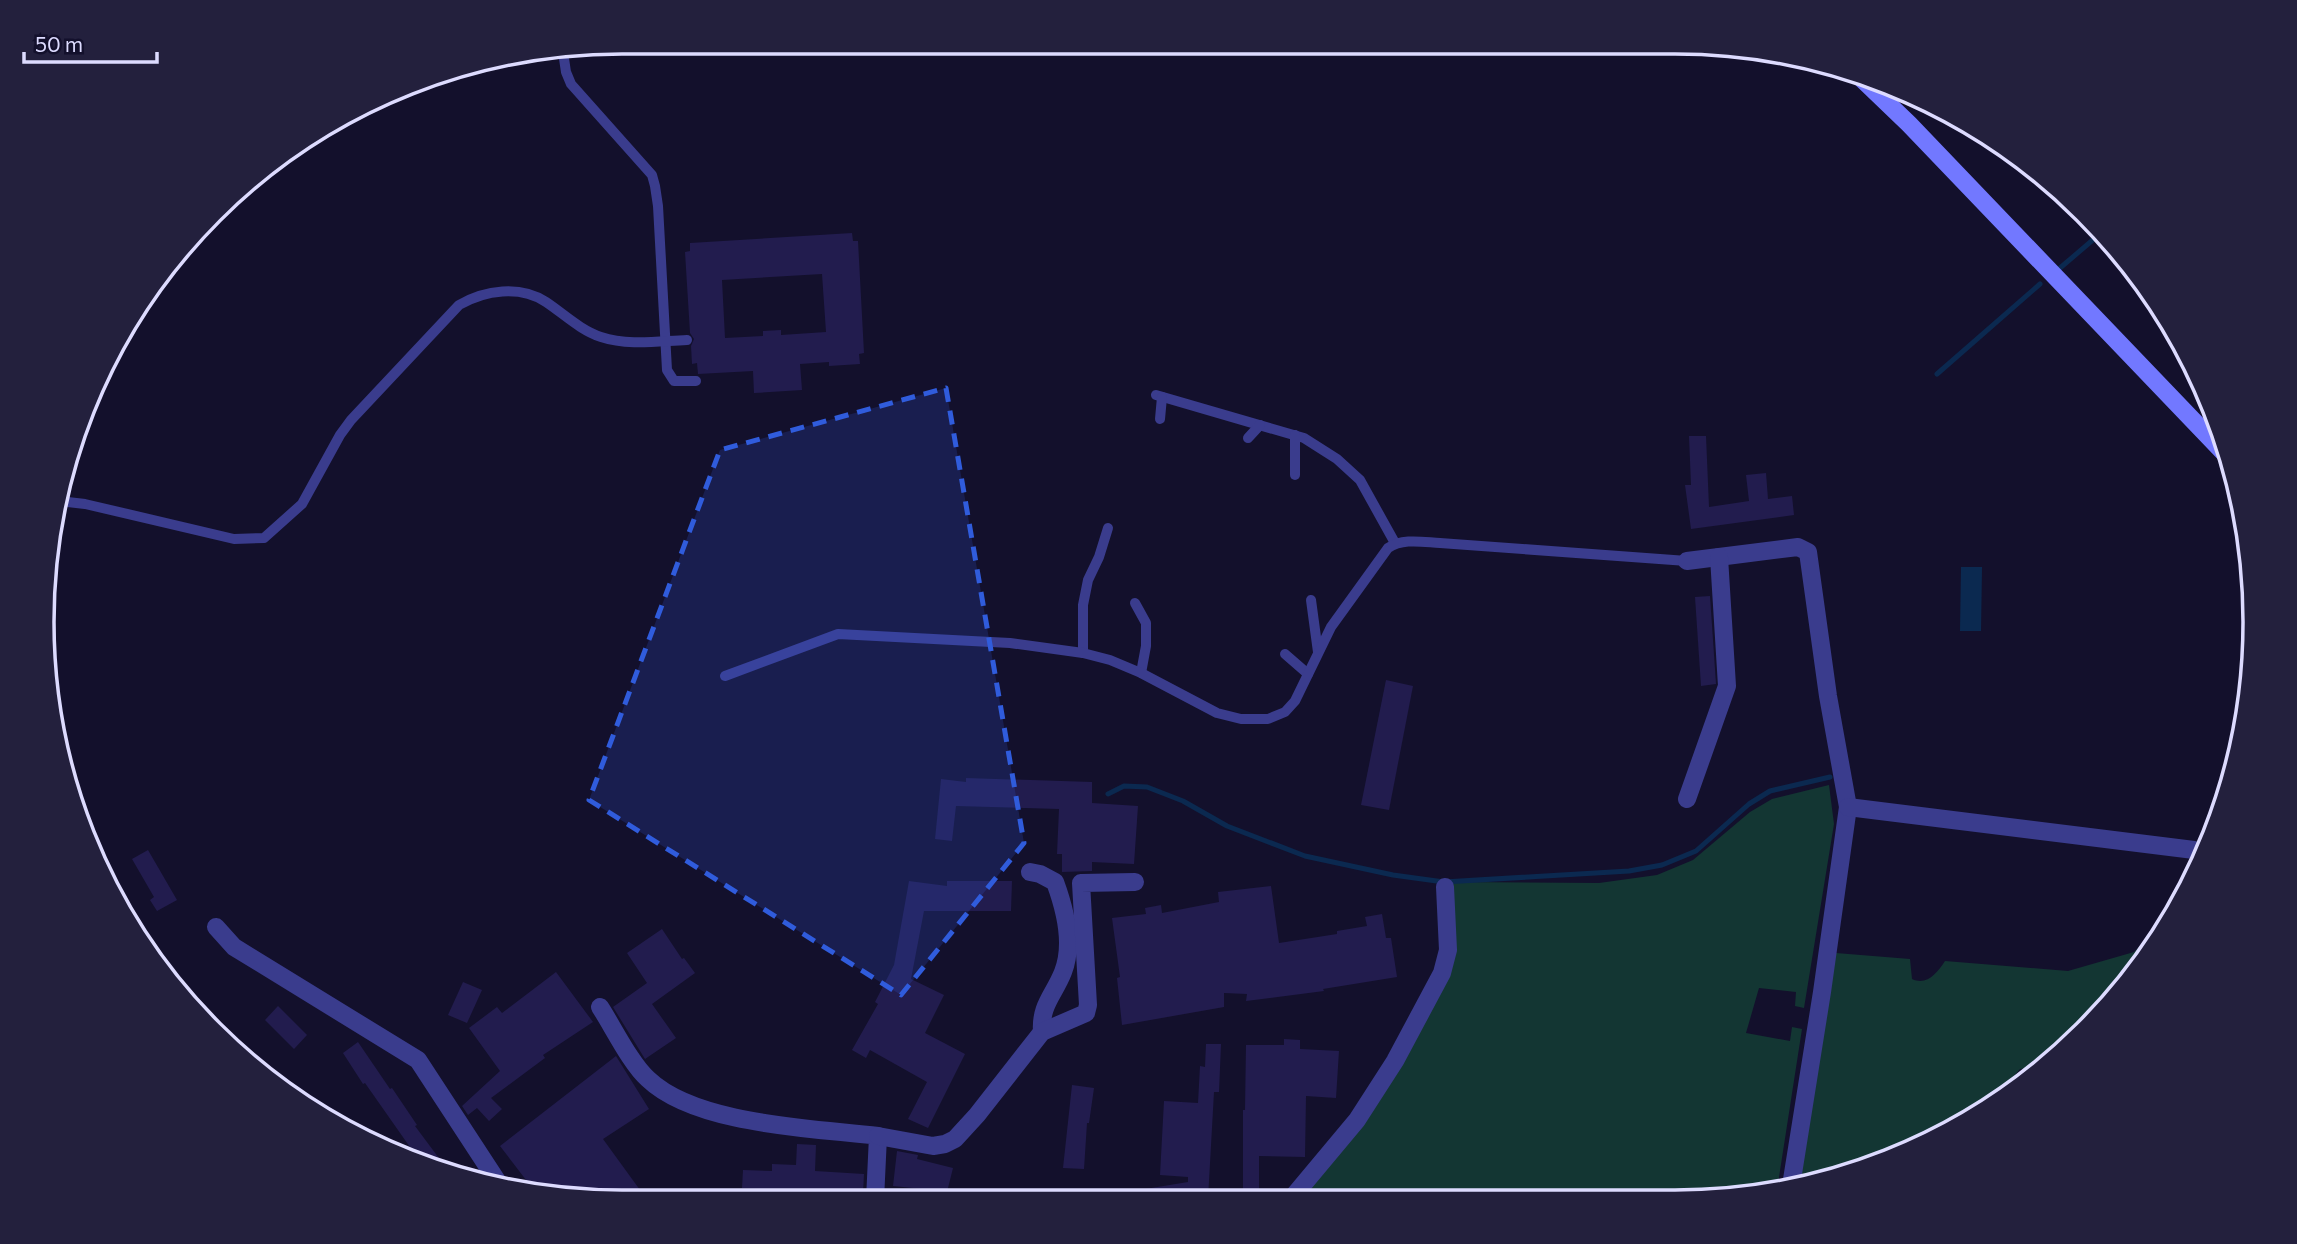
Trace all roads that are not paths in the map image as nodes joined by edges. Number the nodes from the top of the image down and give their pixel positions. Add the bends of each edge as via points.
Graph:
1 (565, 57) edge
2 (1874, 90) edge
3 (687, 340) dead end
4 (665, 341) junction
5 (696, 382) dead end
6 (1160, 419) dead end
7 (1260, 425) junction
8 (1295, 435) junction
9 (1248, 438) dead end
10 (2213, 442) edge
11 (1294, 475) dead end
12 (67, 502) edge
13 (1108, 528) dead end
14 (1395, 543) junction
15 (1719, 557) junction
16 (1687, 561) joint
17 (1311, 600) dead end
18 (1135, 603) dead end
19 (1083, 653) junction
20 (1318, 653) junction
21 (1285, 654) dead end
22 (1141, 673) junction
23 (1308, 674) junction
24 (724, 676) dead end
25 (1686, 799) dead end
26 (1848, 807) junction
27 (2193, 850) dead end
28 (1030, 872) dead end
29 (1135, 882) dead end
30 (1446, 887) dead end
31 (216, 927) dead end
32 (600, 1007) dead end
33 (1042, 1032) junction
34 (878, 1136) junction
35 (493, 1174) edge
36 (1792, 1177) edge
37 (875, 1190) edge
38 (1299, 1190) edge

1 - 4 lane via 571,84 652,175 659,206
2 - 10 street
3 - 4 lane
4 - 5 lane via 669,376
4 - 12 lane via 601,337 533,295 476,295 459,305 351,420 302,504 264,538 234,540
6 - 7 lane via 1159,396
7 - 8 lane
7 - 9 lane
8 - 11 lane
8 - 14 lane via 1337,459 1360,480
13 - 19 lane via 1085,593
14 - 16 lane
14 - 20 lane via 1331,627
15 - 16 street
15 - 25 street via 1727,686
15 - 26 street via 1797,547 1808,552
17 - 20 lane
18 - 22 lane via 1146,623
19 - 22 lane
19 - 24 lane via 1010,643 838,634
20 - 23 lane
21 - 23 lane
22 - 23 lane via 1217,713 1241,719 1268,719 1284,712
26 - 27 street
26 - 36 street
28 - 33 street via 1055,882 1069,951 1063,974 1043,1010
29 - 33 street via 1081,883 1086,1013
30 - 38 street via 1448,950 1442,973 1357,1121
31 - 35 street via 234,947 418,1060
32 - 34 street via 645,1077 661,1091 720,1115
33 - 34 street via 955,1139 933,1146
34 - 37 street

